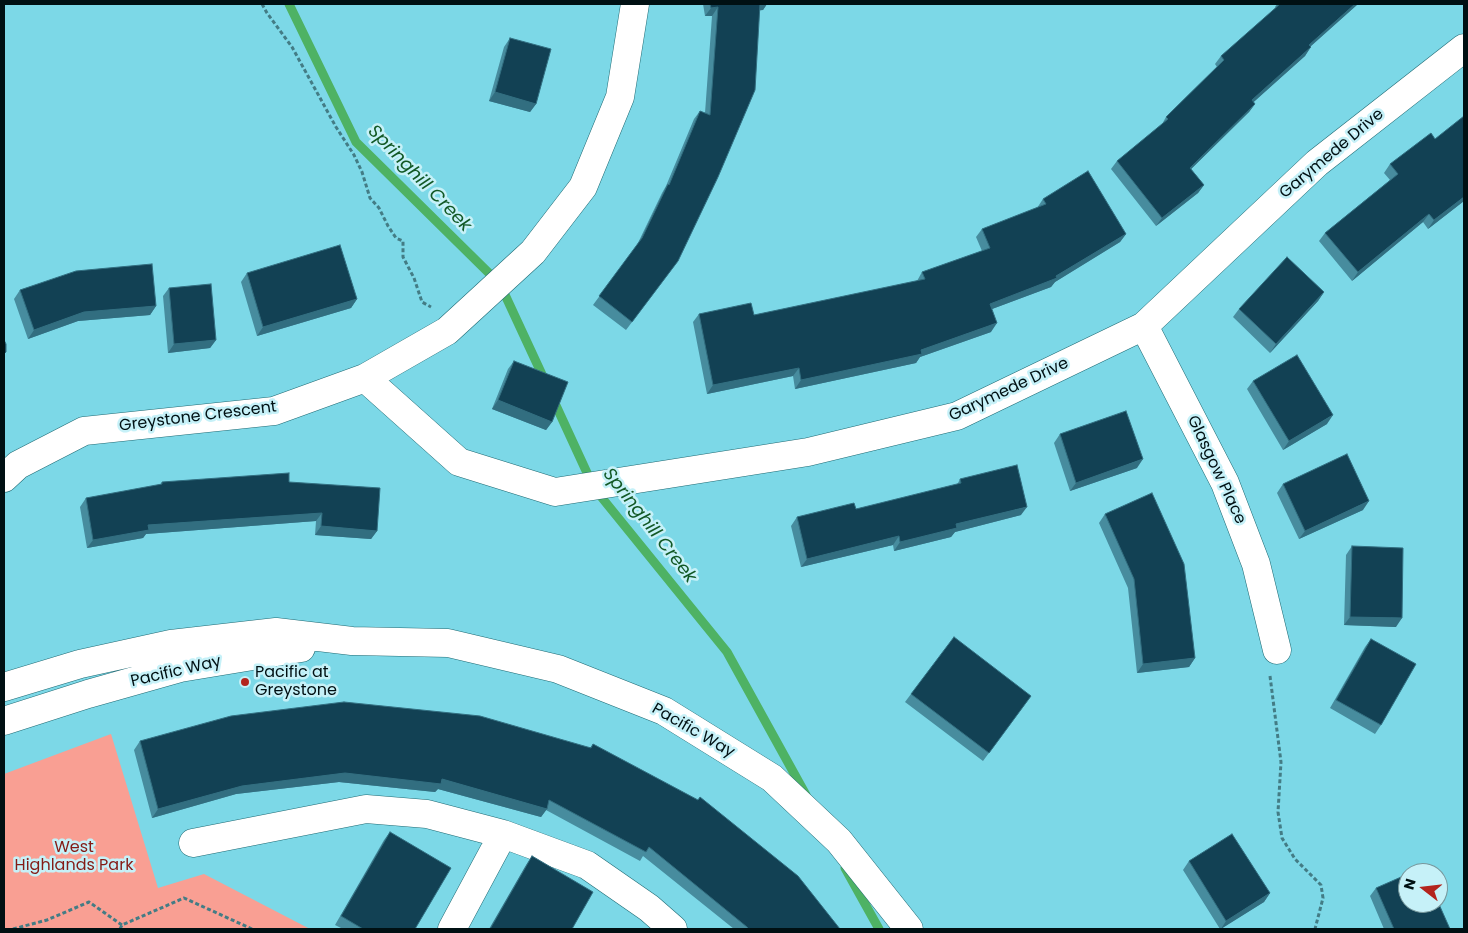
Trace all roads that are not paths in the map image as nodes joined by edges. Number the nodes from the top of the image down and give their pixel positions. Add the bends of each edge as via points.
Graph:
1 (634, 4) edge
2 (1464, 48) edge
3 (1144, 326) junction
4 (365, 378) junction
5 (4, 478) edge
6 (352, 641) junction
7 (1273, 660) road end
8 (4, 688) edge
9 (4, 721) edge
10 (502, 834) junction
11 (193, 843) dead end
12 (452, 929) edge
13 (673, 929) edge
14 (910, 929) edge

1 - 4 street, Greystone Crescent via 620,98 583,187 533,252 447,331
2 - 3 street, Garymede Drive via 1317,163
3 - 4 street, Garymede Drive via 957,416 808,452 555,492 459,462
3 - 7 street, Glasgow Place via 1226,483 1256,564
4 - 5 street, Greystone Crescent via 274,410 84,431 18,465
6 - 8 street, Pacific Way via 276,632 171,644 80,664
6 - 9 street, Pacific Way via 180,668
6 - 14 street, Pacific Way via 448,643 558,670 664,711 772,778 839,841
10 - 11 street via 427,814 366,809
10 - 12 street
10 - 13 street via 586,865 649,908

